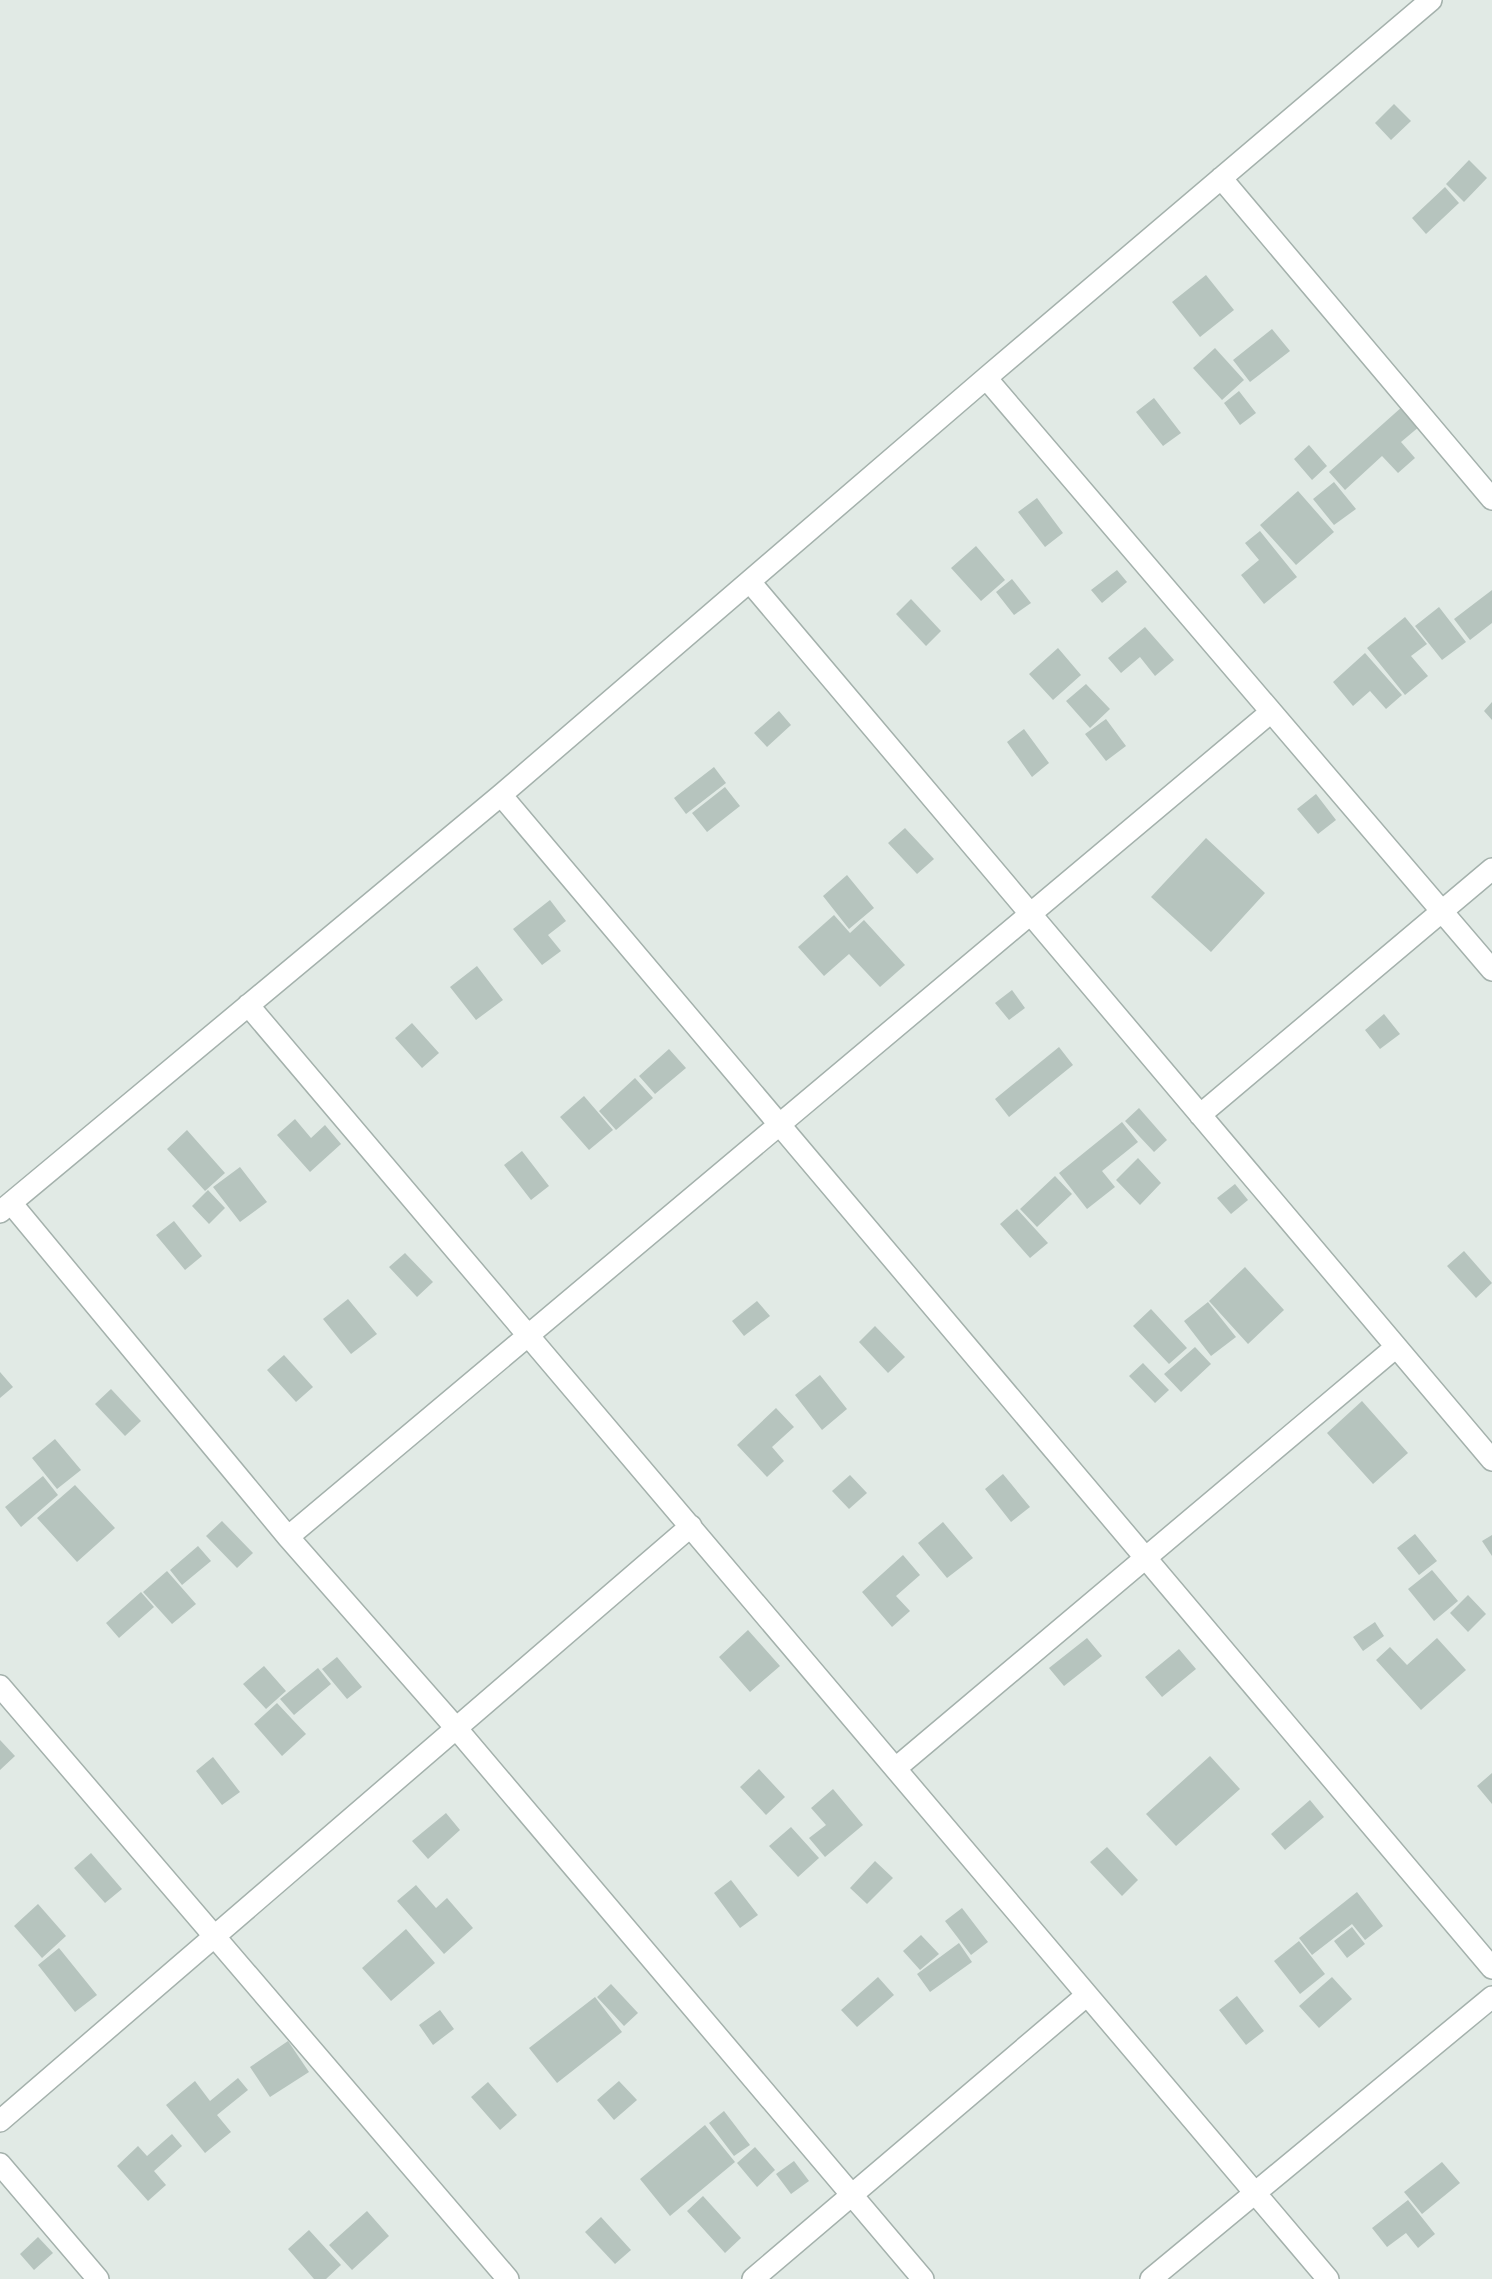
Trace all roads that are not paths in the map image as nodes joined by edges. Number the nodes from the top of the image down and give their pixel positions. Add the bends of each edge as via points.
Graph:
1 (1431, 0) edge
2 (1221, 178) junction
3 (986, 378) junction
4 (1492, 499) edge
5 (750, 582) junction
6 (1271, 712) junction
7 (501, 795) junction
8 (1492, 869) edge
9 (1442, 911) junction
10 (1031, 914) junction
11 (1492, 970) edge
12 (248, 1005) junction
13 (1200, 1115) junction
14 (780, 1124) junction
15 (5, 1208) edge
16 (529, 1335) junction
17 (1396, 1347) junction
18 (1492, 1460) edge
19 (691, 1526) junction
20 (288, 1537) junction
21 (1146, 1557) junction
22 (0, 1686) edge
23 (457, 1728) junction
24 (896, 1769) junction
25 (215, 1936) junction
26 (1492, 1968) edge
27 (1087, 1995) junction
28 (1492, 1997) edge
29 (0, 2122) edge
30 (0, 2164) edge
31 (1255, 2193) junction
32 (852, 2195) junction
33 (98, 2279) edge
34 (508, 2279) edge
35 (752, 2279) edge
36 (923, 2279) edge
37 (1151, 2279) edge
38 (1328, 2279) edge

1 - 2 street
2 - 3 street
2 - 4 street
3 - 5 street
3 - 6 street
5 - 7 street
5 - 10 street
6 - 9 street
6 - 10 street
7 - 12 street
7 - 14 street
8 - 9 street
9 - 11 street
9 - 13 street
10 - 13 street
10 - 14 street
12 - 15 street
12 - 16 street
13 - 17 street
14 - 16 street
14 - 21 street
15 - 20 street
16 - 19 street
16 - 20 street
17 - 18 street
17 - 21 street
19 - 23 street
19 - 24 street
20 - 23 street
21 - 24 street
21 - 26 street
22 - 25 street
23 - 25 street
23 - 32 street
24 - 27 street
25 - 29 street
25 - 34 street
27 - 31 street
27 - 32 street
28 - 31 street
30 - 33 street
31 - 37 street
31 - 38 street
32 - 35 street
32 - 36 street

